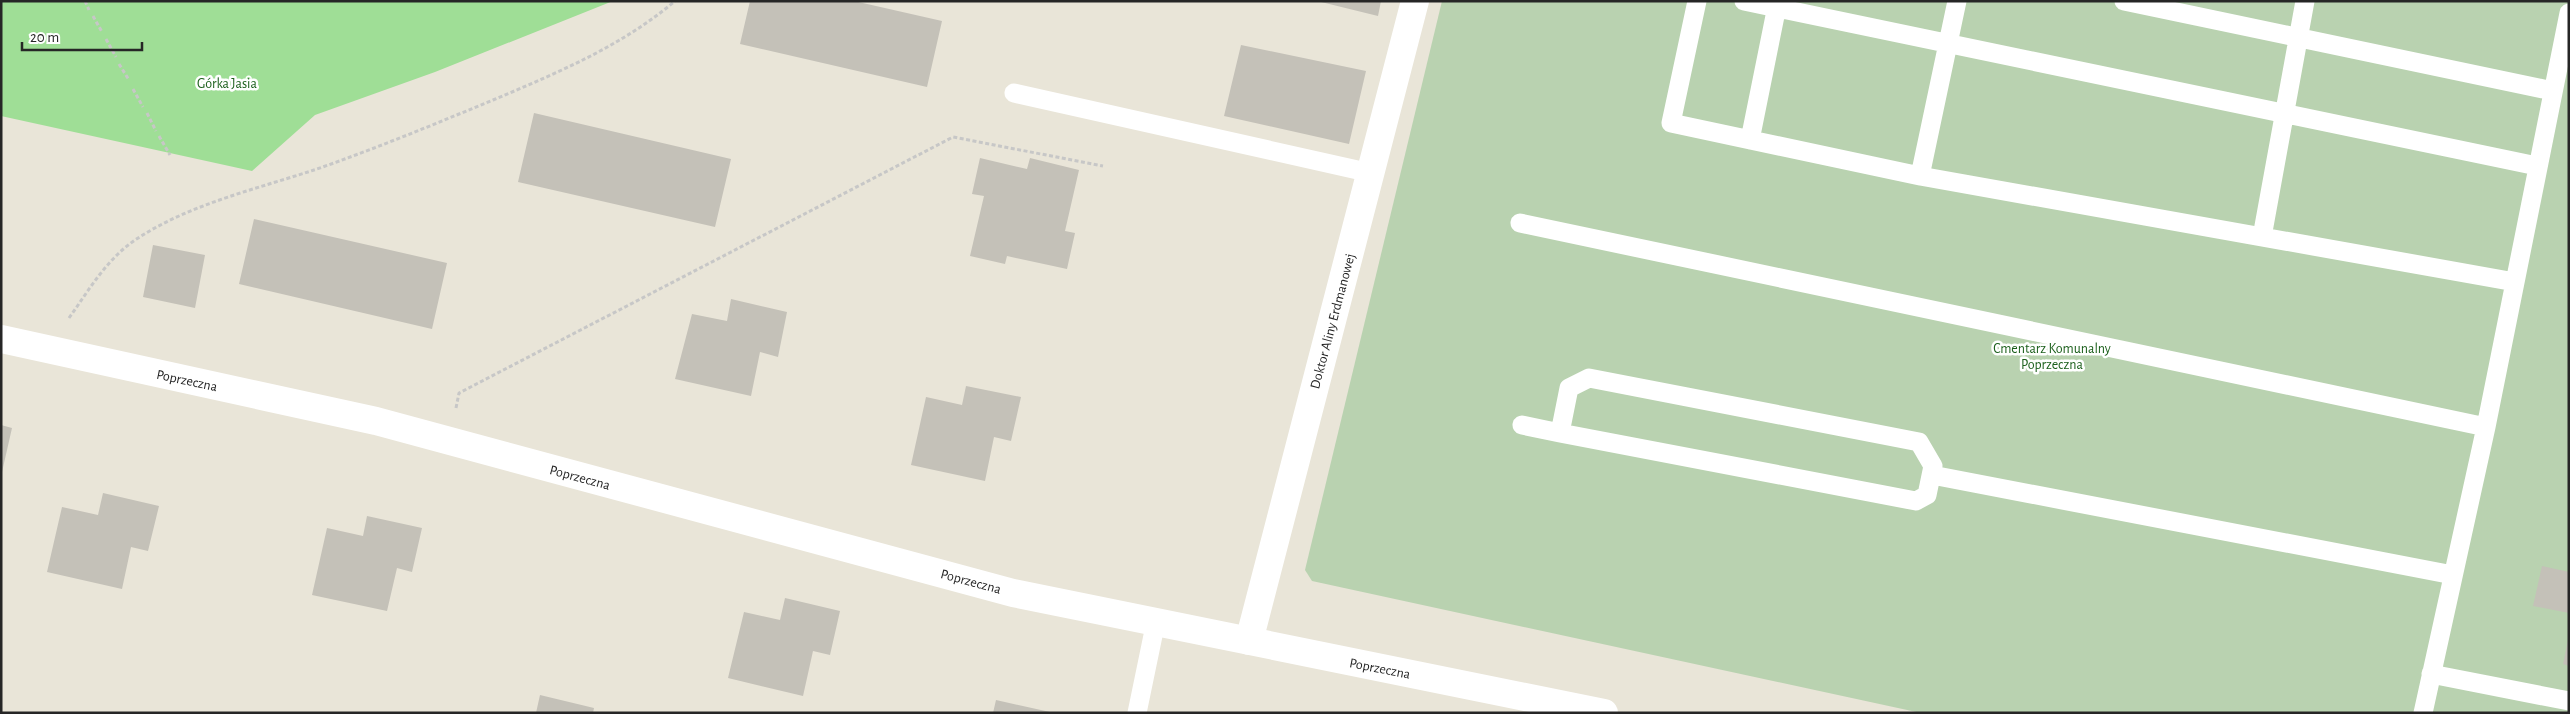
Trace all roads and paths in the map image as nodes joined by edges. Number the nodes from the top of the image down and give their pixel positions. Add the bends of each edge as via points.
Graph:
1 (84, 1) edge
2 (676, 1) edge
3 (1415, 1) edge
4 (1697, 1) edge
5 (1744, 1) edge
6 (1957, 1) edge
7 (2124, 1) edge
8 (2305, 1) edge
9 (1778, 4) edge
10 (89, 10) dead end
11 (2569, 13) edge
12 (93, 16) dead end
13 (102, 32) dead end
14 (2298, 38) junction
15 (106, 39) dead end
16 (1948, 42) junction
17 (116, 57) dead end
18 (119, 64) dead end
19 (128, 80) dead end
20 (133, 89) dead end
21 (2553, 91) junction
22 (1014, 93) dead end
23 (143, 107) dead end
24 (2285, 112) junction
25 (147, 113) dead end
26 (156, 131) dead end
27 (159, 136) dead end
28 (1750, 140) junction
29 (170, 155) dead end
30 (1103, 166) dead end
31 (2537, 166) junction
32 (1370, 173) junction
33 (1920, 176) junction
34 (1520, 224) dead end
35 (2262, 237) junction
36 (2515, 282) junction
37 (69, 318) dead end
38 (1, 339) edge
39 (456, 408) dead end
40 (1522, 425) dead end
41 (2486, 427) junction
42 (1560, 433) junction
43 (1932, 475) junction
44 (2453, 575) junction
45 (1156, 621) junction
46 (1249, 641) junction
47 (2431, 674) junction
48 (2569, 701) edge
49 (1137, 713) edge
50 (1604, 713) edge
51 (2423, 713) edge

1 - 10 path
2 - 37 path via 613,44 563,70 407,136 200,209 152,231 108,263
3 - 32 street, Doktor Aliny Erdmanowej
4 - 28 lane via 1671,123
5 - 9 lane
6 - 16 lane
7 - 14 lane
8 - 14 lane
9 - 16 lane
9 - 28 lane
11 - 21 lane
12 - 13 path
14 - 21 lane
14 - 24 lane
15 - 17 path
16 - 24 lane
16 - 33 lane
18 - 19 path
20 - 23 path
21 - 31 lane
22 - 32 lane
24 - 31 lane
24 - 35 lane
25 - 26 path
27 - 29 path
28 - 33 lane
30 - 39 path via 953,136 460,393
31 - 36 lane
32 - 46 street, Doktor Aliny Erdmanowej
33 - 35 lane
34 - 41 lane
35 - 36 lane
36 - 41 lane
38 - 45 street, Poprzeczna via 376,421 1013,593
40 - 42 lane
41 - 44 lane
42 - 43 lane via 1916,501 1927,495
42 - 43 lane via 1569,388 1589,378 1919,442 1933,466
43 - 44 lane
44 - 47 lane
45 - 46 street, Poprzeczna
45 - 49 lane
46 - 50 street, Poprzeczna
47 - 48 lane
47 - 51 lane

